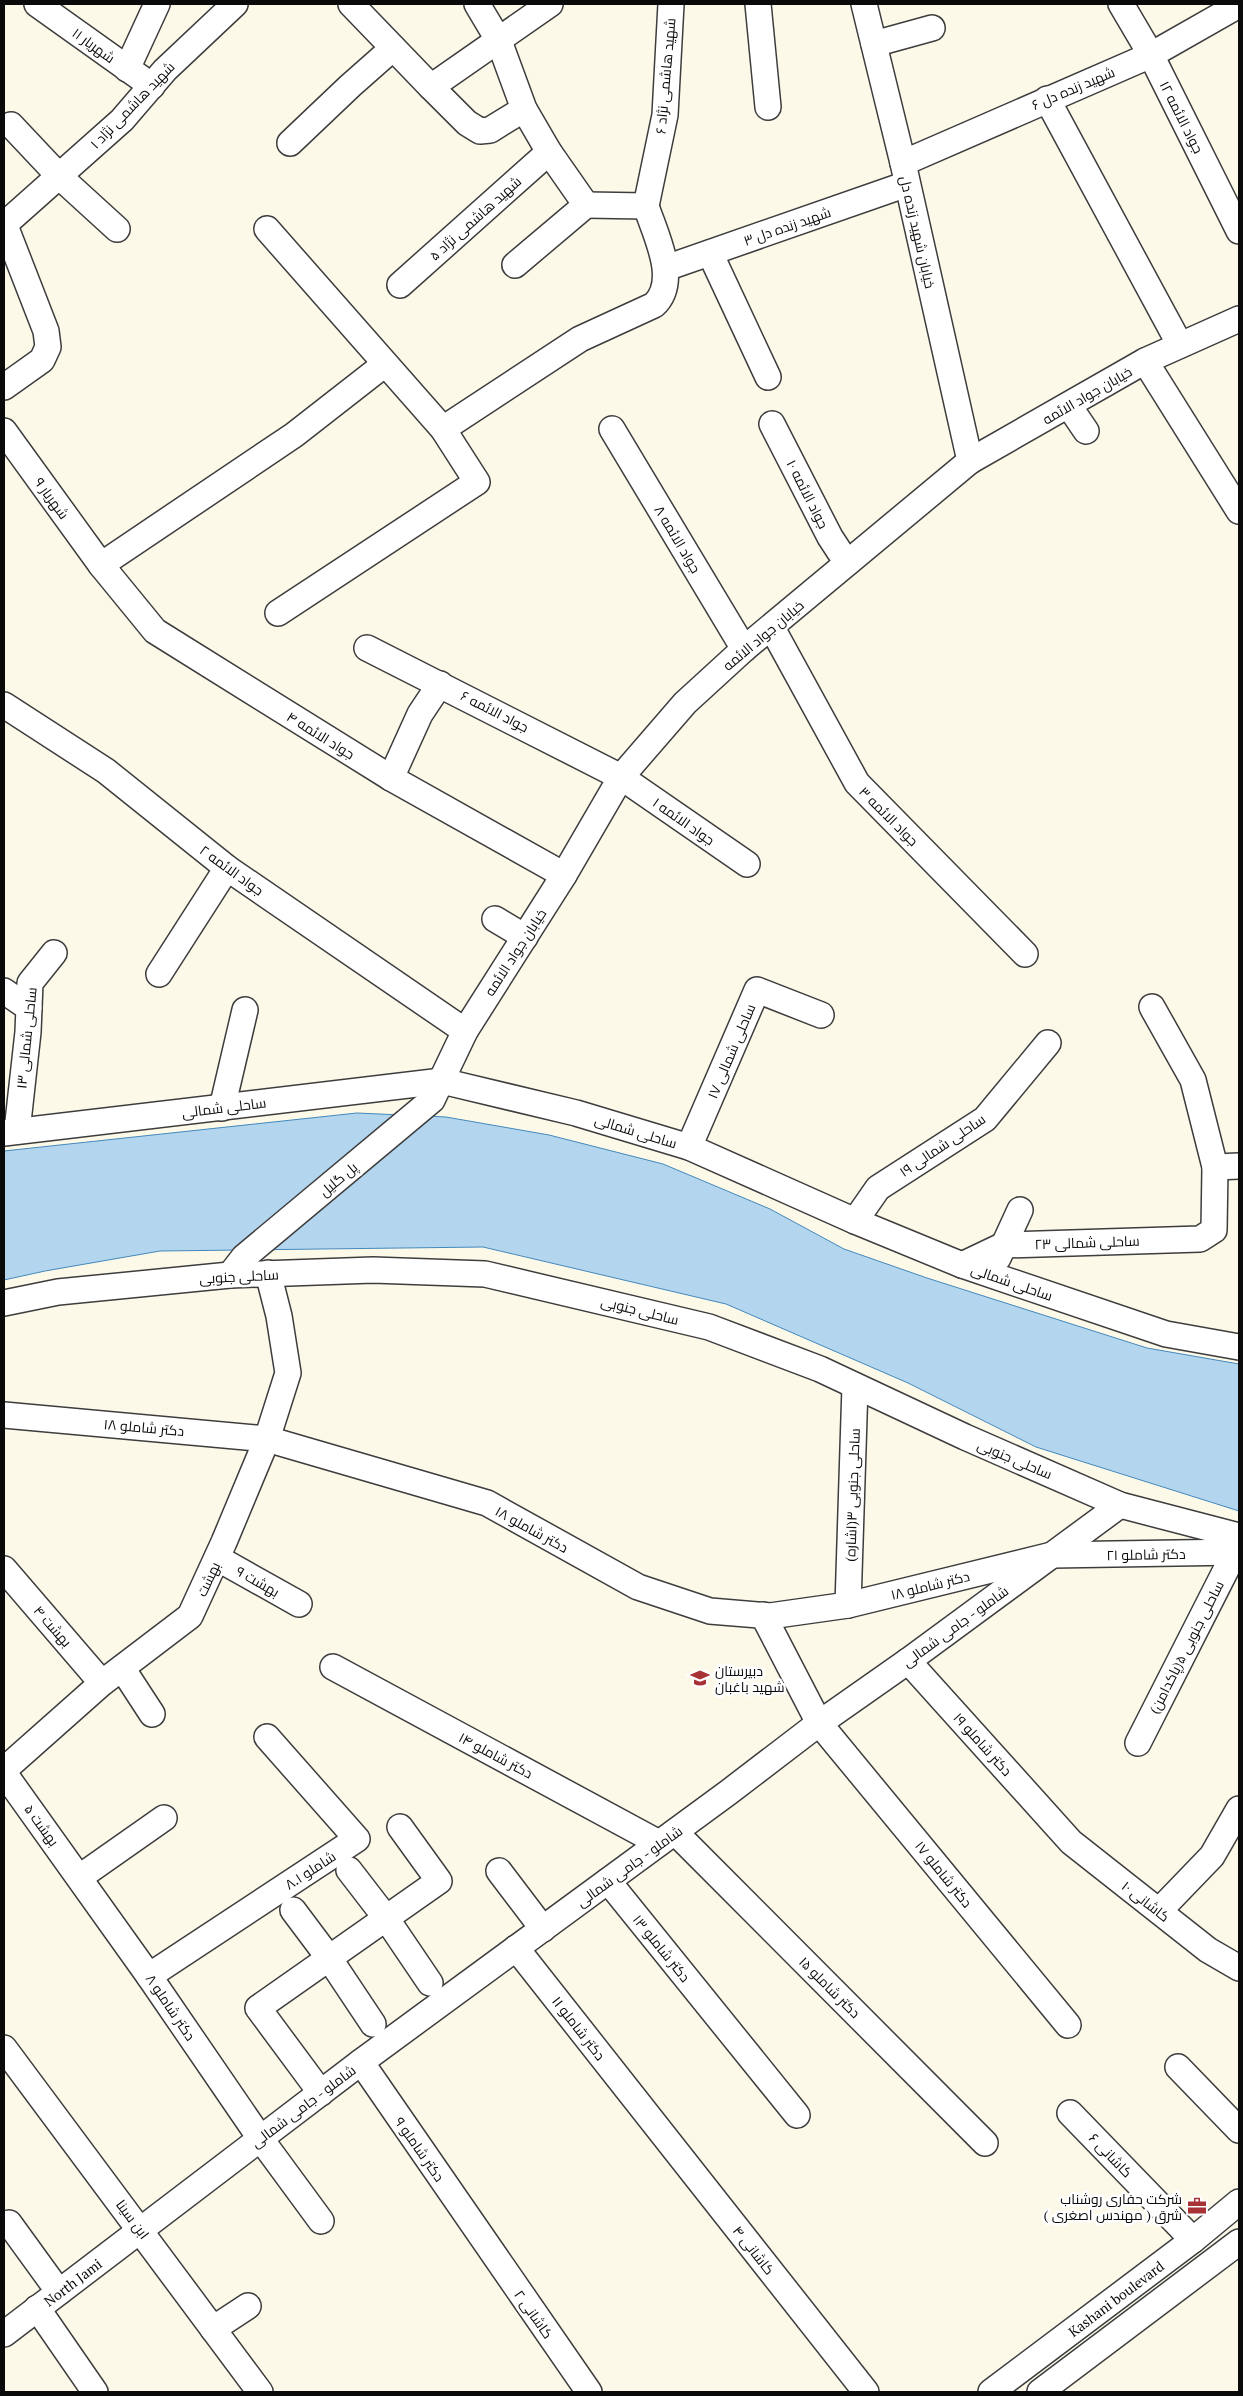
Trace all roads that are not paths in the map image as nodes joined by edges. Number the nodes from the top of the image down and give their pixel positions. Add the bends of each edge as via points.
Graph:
1 (37, 4) edge
2 (157, 4) edge
3 (235, 4) edge
4 (351, 4) edge
5 (477, 4) edge
6 (550, 4) edge
7 (672, 4) edge
8 (758, 4) edge
9 (864, 4) edge
10 (1121, 4) edge
11 (1239, 5) edge
12 (932, 28) dead end
13 (499, 41) junction
14 (874, 44) junction
15 (394, 48) junction
16 (1151, 55) junction
17 (127, 69) junction
18 (152, 86) junction
19 (431, 87) junction
20 (1047, 99) junction
21 (768, 107) dead end
22 (524, 109) junction
23 (11, 125) dead end
24 (290, 144) dead end
25 (549, 152) junction
26 (905, 174) junction
27 (60, 177) junction
28 (586, 204) junction
29 (646, 206) junction
30 (4, 223) edge
31 (118, 229) dead end
32 (266, 229) dead end
33 (1239, 231) edge
34 (710, 253) junction
35 (515, 265) dead end
36 (666, 268) junction
37 (400, 285) dead end
38 (1239, 318) edge
39 (1180, 346) junction
40 (1145, 361) junction
41 (385, 364) junction
42 (768, 377) dead end
43 (4, 386) edge
44 (1069, 406) junction
45 (772, 424) dead end
46 (443, 429) junction
47 (612, 429) dead end
48 (4, 431) edge
49 (1086, 431) dead end
50 (970, 461) junction
51 (1239, 511) edge
52 (847, 563) junction
53 (101, 565) junction
54 (278, 613) dead end
55 (772, 628) junction
56 (367, 648) dead end
57 (744, 649) junction
58 (440, 684) junction
59 (4, 705) edge
60 (621, 777) junction
61 (391, 778) junction
62 (747, 864) dead end
63 (227, 868) junction
64 (564, 875) junction
65 (495, 919) dead end
66 (525, 936) junction
67 (54, 953) dead end
68 (1025, 954) dead end
69 (158, 974) dead end
70 (4, 991) edge
71 (1152, 1007) dead end
72 (29, 1008) junction
73 (245, 1010) dead end
74 (821, 1015) dead end
75 (464, 1030) junction
76 (1048, 1044) dead end
77 (437, 1090) junction
78 (222, 1108) junction
79 (10, 1132) edge
80 (689, 1147) junction
81 (1227, 1167) edge
82 (1020, 1210) dead end
83 (855, 1221) junction
84 (1004, 1245) junction
85 (962, 1265) junction
86 (237, 1266) junction
87 (268, 1274) junction
88 (990, 1275) junction
89 (4, 1303) edge
90 (1239, 1347) edge
91 (855, 1386) junction
92 (4, 1415) edge
93 (267, 1439) junction
94 (1120, 1505) junction
95 (1238, 1547) edge
96 (1052, 1555) junction
97 (217, 1558) junction
98 (4, 1568) edge
99 (299, 1604) dead end
100 (848, 1605) junction
101 (763, 1615) junction
102 (908, 1661) junction
103 (333, 1667) dead end
104 (122, 1668) junction
105 (102, 1683) junction
106 (152, 1714) dead end
107 (819, 1723) junction
108 (267, 1737) dead end
109 (1138, 1743) dead end
110 (4, 1771) edge
111 (1239, 1809) edge
112 (164, 1818) dead end
113 (400, 1827) dead end
114 (1058, 1827) joint
115 (667, 1837) junction
116 (349, 1870) dead end
117 (499, 1871) dead end
118 (80, 1878) junction
119 (608, 1881) junction
120 (293, 1910) dead end
121 (1159, 1911) junction
122 (386, 1918) junction
123 (543, 1929) junction
124 (516, 1948) junction
125 (329, 1958) junction
126 (1239, 1968) edge
127 (149, 1976) junction
128 (430, 1984) dead end
129 (373, 2024) dead end
130 (1068, 2025) dead end
131 (4, 2048) edge
132 (361, 2062) junction
133 (1178, 2067) dead end
134 (321, 2093) junction
135 (642, 2107) joint
136 (1070, 2113) dead end
137 (797, 2115) dead end
138 (1239, 2130) edge
139 (260, 2138) junction
140 (985, 2143) dead end
141 (1239, 2202) edge
142 (321, 2221) dead end
143 (9, 2223) dead end
144 (140, 2229) junction
145 (480, 2235) joint
146 (1193, 2240) junction
147 (1235, 2255) edge
148 (59, 2292) junction
149 (248, 2306) dead end
150 (37, 2308) junction
151 (214, 2329) junction
152 (4, 2334) edge
153 (95, 2392) edge
154 (260, 2392) edge
155 (589, 2392) edge
156 (866, 2392) edge
157 (991, 2392) edge
158 (1040, 2392) edge

1 - 17 street, شهریار ۱۱
2 - 17 street
3 - 18 street, شهید هاشمی نژاد ۱
4 - 15 street
5 - 13 street
6 - 13 street
7 - 29 street, شهید هاشمی نژاد ۶ via 665,115
8 - 21 street
9 - 14 street, خیابان شهید زنده دل
10 - 16 street, جواد الائمه ۱۲
11 - 16 street, شهید زنده دل ۶
12 - 14 street
13 - 19 street
13 - 22 street
14 - 26 street, خیابان شهید زنده دل
15 - 19 street
15 - 24 street
16 - 20 street, شهید زنده دل ۶
16 - 33 street, جواد الائمه ۱۲
17 - 18 street, شهریار ۱۱
18 - 27 street, شهید هاشمی نژاد ۱ via 122,120
19 - 22 street via 480,131 490,130
20 - 26 street, شهید زنده دل ۶
20 - 39 street
22 - 25 street
23 - 27 street
25 - 28 street
25 - 37 street, شهید هاشمی نژاد ۵
26 - 34 street, شهید زنده دل ۳
26 - 50 street, خیابان شهید زنده دل
27 - 30 street, شهید هاشمی نژاد ۱
27 - 31 street
28 - 29 street
28 - 35 street
29 - 36 street
30 - 43 street via 46,331 48,347 42,360
32 - 41 street
34 - 36 street, شهید زنده دل ۳
34 - 42 street
36 - 46 street via 662,297 654,304 580,339
38 - 39 street, خیابان جواد الائمه
39 - 40 street, خیابان جواد الائمه
40 - 44 street, خیابان جواد الائمه
40 - 51 street
41 - 46 street
41 - 53 street via 294,435
44 - 49 street
44 - 50 street, خیابان جواد الائمه
45 - 52 street, جواد الائمه ۱۰ via 830,537
46 - 54 street via 477,482
47 - 57 street, جواد الائمه ۸
48 - 53 street, شهریار ۹
50 - 52 street, خیابان جواد الائمه
52 - 55 street, خیابان جواد الائمه
53 - 61 street, جواد الائمه ۴ via 155,631
55 - 57 street, خیابان جواد الائمه
55 - 68 street, جواد الائمه ۳ via 857,783
56 - 58 street, جواد الائمه ۶
57 - 60 street, خیابان جواد الائمه via 685,703
58 - 60 street, جواد الائمه ۶
58 - 61 street via 420,714
59 - 63 street, جواد الائمه ۲ via 106,771
60 - 62 street, جواد الائمه ۱
60 - 64 street, خیابان جواد الائمه
61 - 64 street, جواد الائمه ۴
63 - 69 street
63 - 75 street, جواد الائمه ۲
64 - 66 street, خیابان جواد الائمه
65 - 66 street
66 - 75 street, خیابان جواد الائمه
67 - 72 street, ساحلی شمالی ۱۳ via 30,983
70 - 72 street
71 - 81 street via 1193,1080
72 - 79 street, ساحلی شمالی ۱۳
73 - 78 street
74 - 80 street, ساحلی شمالی ۱۷ via 757,990
75 - 77 street, خیابان جواد الائمه
76 - 83 street, ساحلی شمالی ۱۹ via 985,1119 878,1188
77 - 78 street, ساحلی شمالی
77 - 80 street, ساحلی شمالی via 576,1113
77 - 86 street, پل گلیل
78 - 79 street, ساحلی شمالی
80 - 83 street, ساحلی شمالی
81 - 84 street, ساحلی شمالی ۲۳ via 1214,1230 1200,1239
82 - 84 street
83 - 85 street, ساحلی شمالی
84 - 85 street, ساحلی شمالی ۲۳
84 - 88 street
85 - 88 street, ساحلی شمالی
86 - 87 street, ساحلی جنوبی
86 - 89 street, ساحلی جنوبی
87 - 91 street, ساحلی جنوبی via 373,1270 486,1274 710,1327 820,1369
87 - 93 street, بهشت via 288,1373
88 - 90 street, ساحلی شمالی via 1166,1334
91 - 94 street, ساحلی جنوبی
91 - 100 street, ساحلی جنوبی ۳(اشاره)
92 - 93 street, دکتر شاملو ۱۸
93 - 97 street, بهشت
93 - 101 street, دکتر شاملو ۱۸ via 487,1503 638,1587 710,1611
94 - 95 street, ساحلی جنوبی
94 - 96 street, شاملو - جامی شمالی
95 - 96 street, دکتر شاملو ۲۱
95 - 109 street, ساحلی جنوبی ۵(پاکدامن)
96 - 100 street, دکتر شاملو ۱۸
96 - 102 street, شاملو - جامی شمالی
97 - 99 street, بهشت ۹
97 - 104 street, بهشت via 190,1616
98 - 105 street, بهشت ۴
100 - 101 street, دکتر شاملو ۱۸
101 - 107 street, دکتر شاملو ۱۷
102 - 107 street, شاملو - جامی شمالی
102 - 114 street, دکتر شاملو ۱۹
103 - 115 street, دکتر شاملو ۱۴
104 - 105 street, بهشت
104 - 106 street
105 - 110 street, بهشت
107 - 115 street, شاملو - جامی شمالی
107 - 130 street, دکتر شاملو ۱۷
108 - 127 street, شاملو ۸.۱ via 357,1839
110 - 118 street, بهشت ۵
111 - 121 street via 1212,1856
112 - 118 street
113 - 122 street via 439,1881
114 - 121 street, کاشانی ۱۰ via 1071,1842
115 - 119 street, شاملو - جامی شمالی
115 - 140 street, دکتر شاملو ۱۵
116 - 122 street
117 - 123 street
118 - 127 street, دکتر شاملو ۸
119 - 123 street, شاملو - جامی شمالی
119 - 137 street, دکتر شاملو ۱۳
120 - 125 street
121 - 126 street, کاشانی ۱۰ via 1208,1950
122 - 125 street
122 - 128 street
123 - 124 street, شاملو - جامی شمالی
124 - 132 street, شاملو - جامی شمالی
124 - 135 street, دکتر شاملو ۱۱
125 - 129 street
125 - 134 street via 258,2008
127 - 139 street, دکتر شاملو ۸
131 - 144 street, ابن سینا
132 - 134 street, شاملو - جامی شمالی
132 - 145 street, دکتر شاملو ۹
133 - 138 street
134 - 139 street, شاملو - جامی شمالی
135 - 156 street, کاشانی ۴
136 - 146 street, کاشانی ۶
139 - 142 street, دکتر شاملو ۸
139 - 144 street, شاملو - جامی شمالی
141 - 146 street, Kashani boulevard
143 - 148 street
144 - 148 street, North Jami
144 - 151 street, ابن سینا
145 - 155 street, کاشانی ۲
146 - 157 street, Kashani boulevard
147 - 158 street
148 - 150 street, North Jami
149 - 151 street
150 - 152 street, North Jami
150 - 153 street
151 - 154 street, ابن سینا

